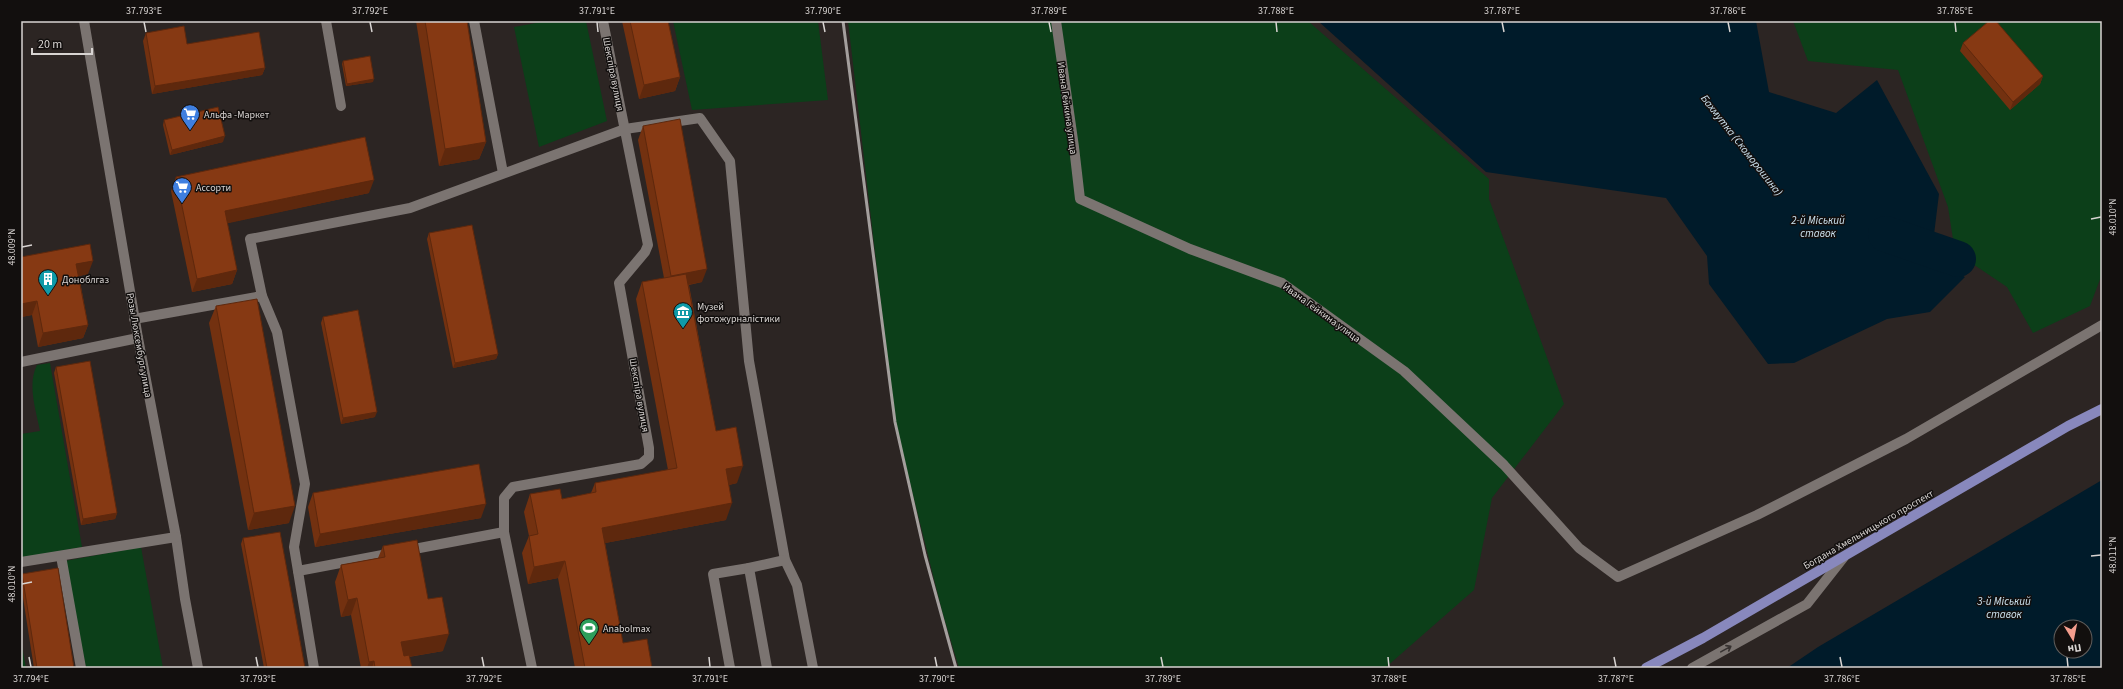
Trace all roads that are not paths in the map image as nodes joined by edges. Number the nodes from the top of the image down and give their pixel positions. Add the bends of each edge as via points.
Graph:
1 (84, 21) edge
2 (326, 21) edge
3 (474, 21) edge
4 (603, 21) edge
5 (1056, 21) edge
6 (341, 106) dead end
7 (625, 129) junction
8 (503, 173) junction
9 (262, 296) junction
10 (134, 319) junction
11 (2102, 325) edge
12 (138, 338) junction
13 (21, 362) edge
14 (2102, 409) edge
15 (504, 532) junction
16 (176, 536) junction
17 (61, 556) junction
18 (1844, 557) junction
19 (785, 560) junction
20 (21, 562) edge
21 (749, 568) junction
22 (298, 571) junction
23 (80, 668) edge
24 (198, 668) edge
25 (314, 668) edge
26 (532, 668) edge
27 (730, 668) edge
28 (768, 668) edge
29 (813, 668) edge
30 (1646, 668) edge
31 (1692, 668) edge

1 - 10 street, Розы Люксембург улица
2 - 6 street
3 - 8 street
4 - 7 street, Шекспіра вулиця
5 - 11 street, Ивана Гейкина улица via 1080,199 1190,249 1282,283 1404,371 1504,465 1579,548 1618,577 1757,515 1906,439
7 - 8 street
7 - 15 street, Шекспіра вулиця via 648,245 619,283 649,458 640,464 513,488 504,498
7 - 19 street via 700,118 730,162 749,361
8 - 9 street via 410,208 250,239
9 - 10 street
9 - 22 street via 277,332 305,484 294,547
10 - 12 street, Розы Люксембург улица
12 - 13 street
12 - 16 street, Розы Люксембург улица
14 - 18 main road, Богдана Хмельницького проспект via 2068,426
15 - 22 street
15 - 26 street, Шекспіра вулиця
16 - 17 street
16 - 24 street, Розы Люксембург улица
17 - 20 street
17 - 23 street
18 - 30 main road, Богдана Хмельницького проспект
31 -> 18 street via 1807,604
19 - 21 street
19 - 29 street via 797,585
21 - 27 street via 712,574
21 - 28 street
22 - 25 street

